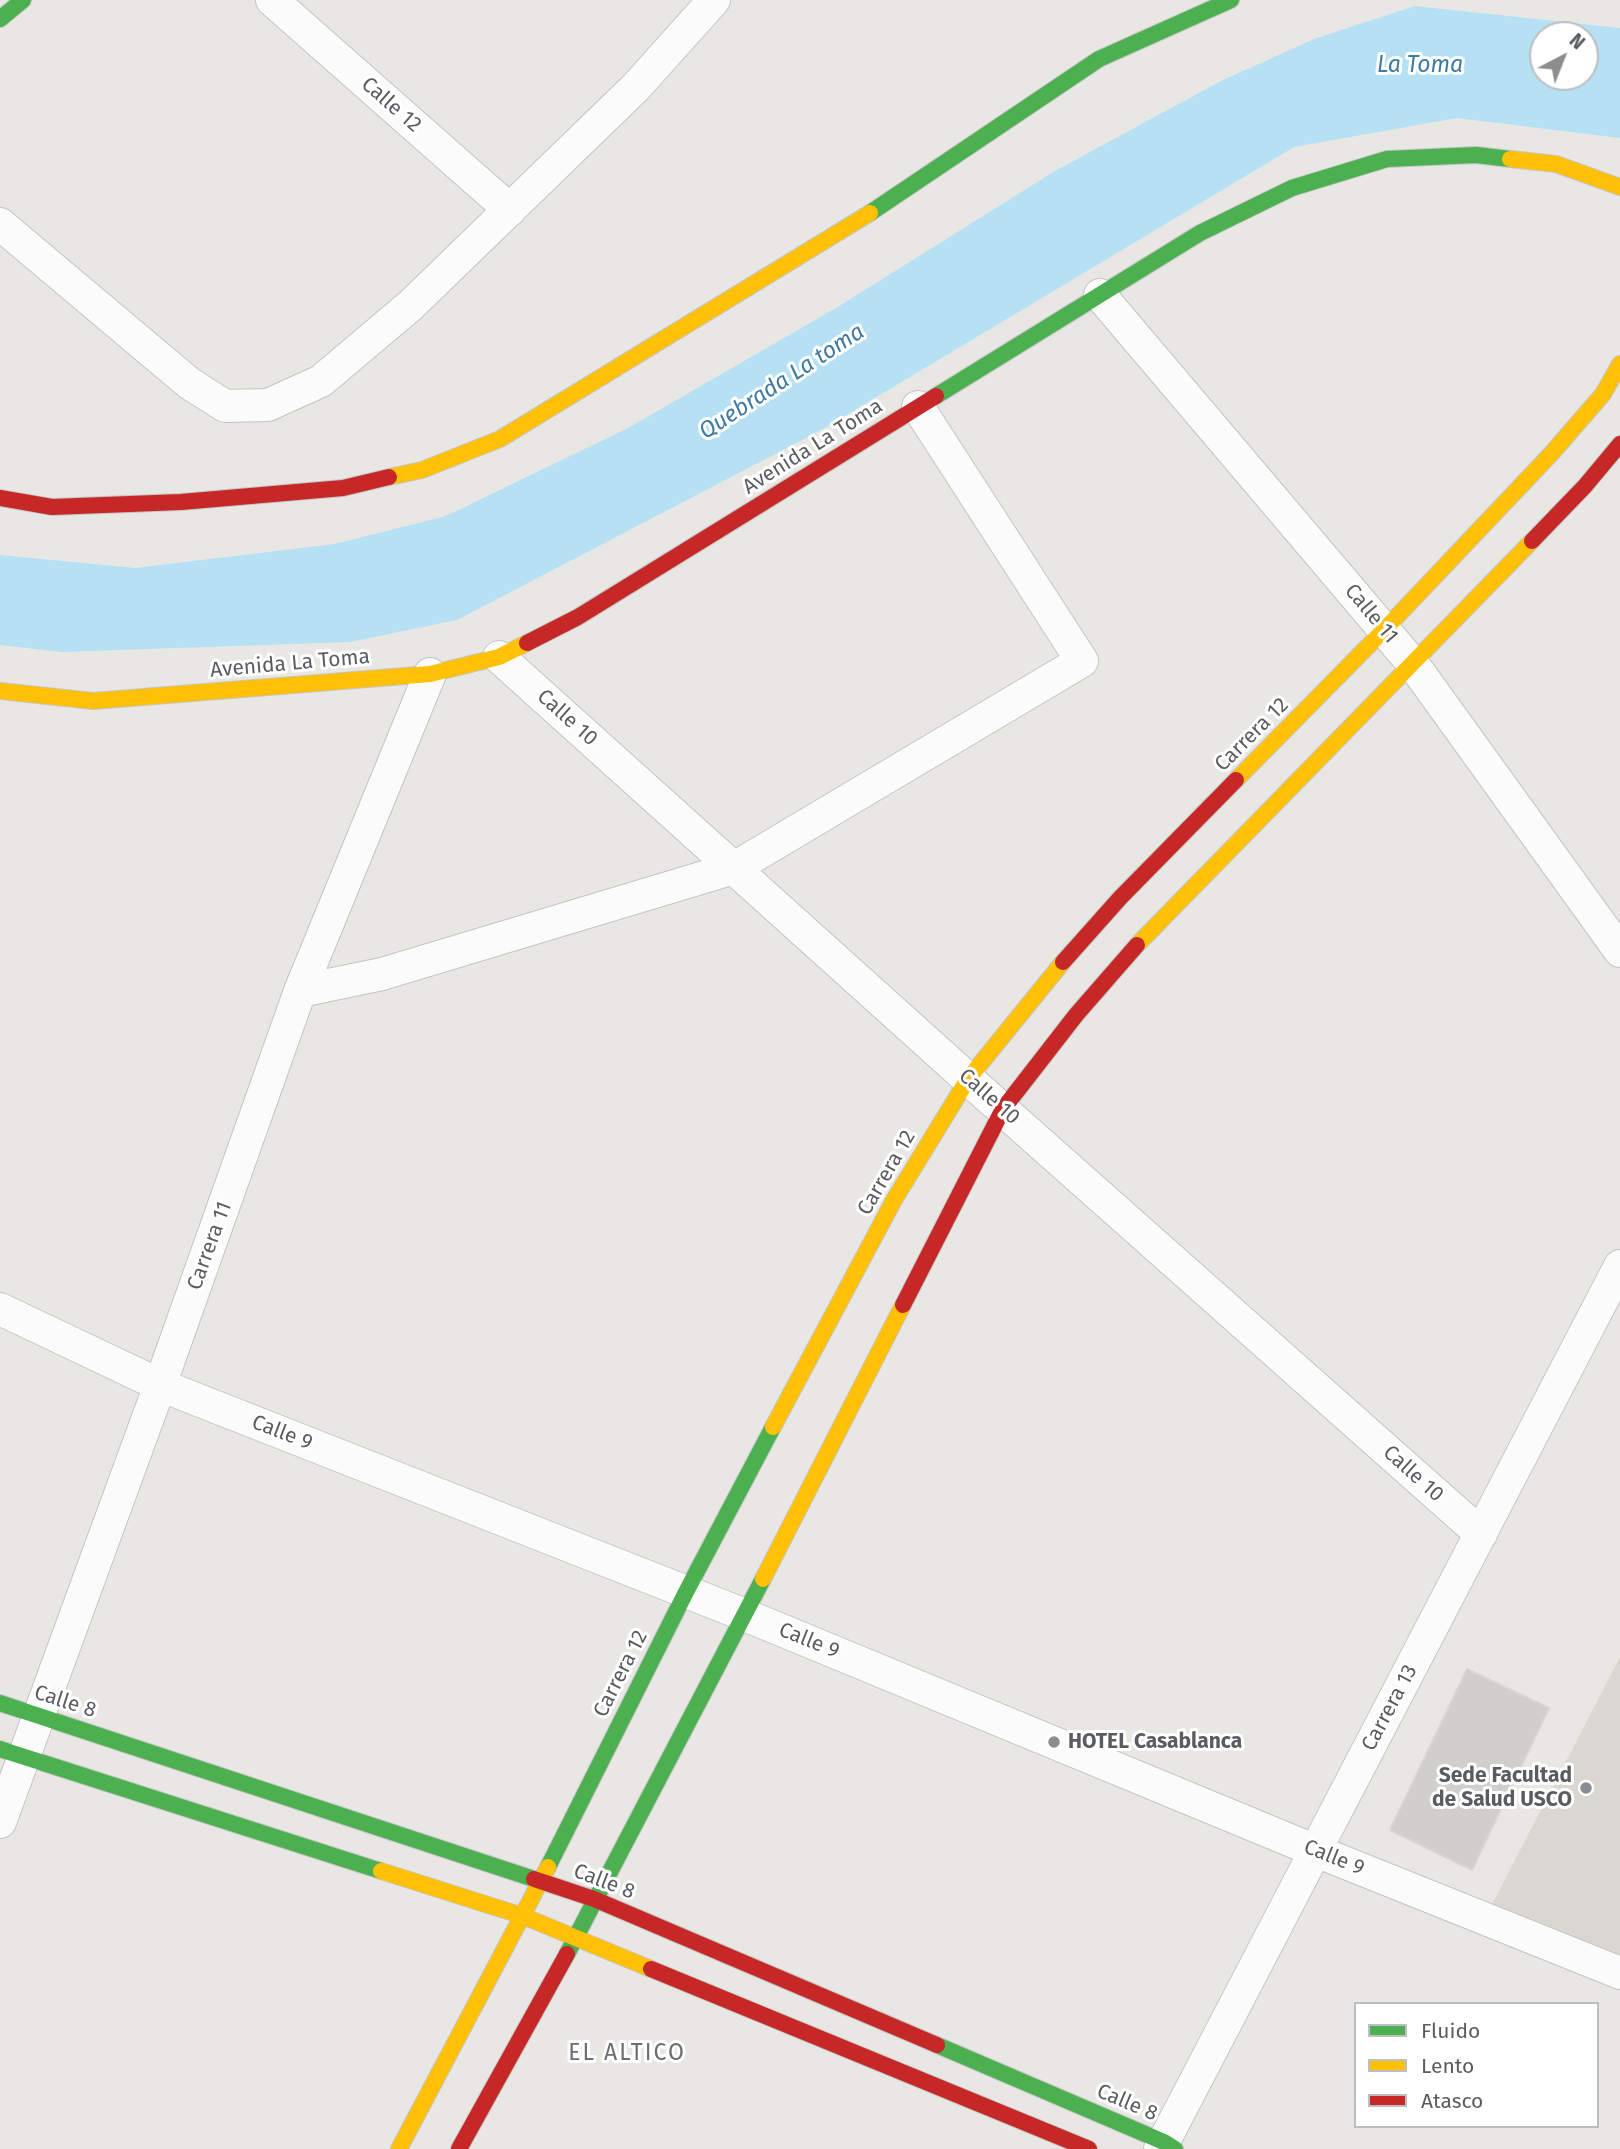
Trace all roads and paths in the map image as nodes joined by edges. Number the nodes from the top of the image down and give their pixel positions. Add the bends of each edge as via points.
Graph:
1 (23, 0) edge
2 (272, 0) edge
3 (714, 0) edge
4 (1231, 0) edge
5 (0, 19) edge
6 (1620, 187) edge
7 (510, 210) junction
8 (0, 224) edge
9 (1100, 295) junction
10 (1620, 364) edge
11 (918, 407) junction
12 (1620, 444) edge
13 (0, 498) edge
14 (1385, 629) junction
15 (499, 657) junction
16 (1413, 664) junction
17 (430, 674) junction
18 (0, 691) edge
19 (734, 868) junction
20 (1620, 951) edge
21 (300, 991) junction
22 (968, 1079) junction
23 (1003, 1109) junction
24 (1620, 1266) edge
25 (0, 1308) edge
26 (160, 1385) junction
27 (1481, 1534) junction
28 (686, 1592) junction
29 (745, 1615) junction
30 (0, 1703) edge
31 (37, 1715) junction
32 (12, 1753) edge
33 (0, 1822) edge
34 (1316, 1851) junction
35 (540, 1881) junction
36 (594, 1899) junction
37 (523, 1916) junction
38 (576, 1937) junction
39 (1620, 1973) edge
40 (1166, 2147) edge
41 (399, 2149) edge
42 (459, 2149) edge
43 (1089, 2149) edge

1 - 5 main road
2 - 7 street, Calle 12
3 - 7 street via 636,87
4 - 13 main road via 1099,59 835,235 500,439 422,471 343,488 181,502 52,507
6 - 9 main road, Avenida La Toma via 1556,164 1476,155 1387,159 1292,188 1200,233
7 - 8 street via 411,305 321,381 268,405 225,406 189,383
9 - 11 main road, Avenida La Toma
9 - 14 street, Calle 11
10 - 14 main road, Carrera 12 via 1603,394 1551,454
11 - 15 main road, Avenida La Toma via 578,617
11 - 19 street via 1082,660
12 - 16 main road
14 - 16 street, Calle 11
14 - 22 main road, Carrera 12 via 1120,898
15 - 17 main road, Avenida La Toma
15 - 19 street, Calle 10
16 - 20 street, Calle 11
16 - 23 main road via 1155,925 1076,1015
17 - 18 main road, Avenida La Toma via 93,701
17 - 21 street, Carrera 11
19 - 21 street via 382,974
19 - 22 street, Calle 10
21 - 26 street, Carrera 11
22 - 23 street, Calle 10
22 - 28 main road, Carrera 12 via 894,1200
23 - 27 street, Calle 10
23 - 29 main road
24 - 27 street, Carrera 13
25 - 26 street, Calle 9
26 - 28 street, Calle 9
26 - 31 street, Carrera 11
27 - 34 street, Carrera 13
28 - 29 street, Calle 9
28 - 35 main road, Carrera 12
29 - 34 street, Calle 9
29 - 36 main road
30 - 31 main road, Calle 8
31 - 32 street, Carrera 11
31 - 35 main road, Calle 8
32 - 33 street, Carrera 11
32 - 37 main road
34 - 39 street, Calle 9
34 - 40 street, Carrera 13
35 - 36 main road, Calle 8
35 - 37 main road, Carrera 12
36 - 38 main road
36 - 40 main road, Calle 8
37 - 38 main road
37 - 41 main road, Carrera 12
38 - 42 main road
38 - 43 main road

